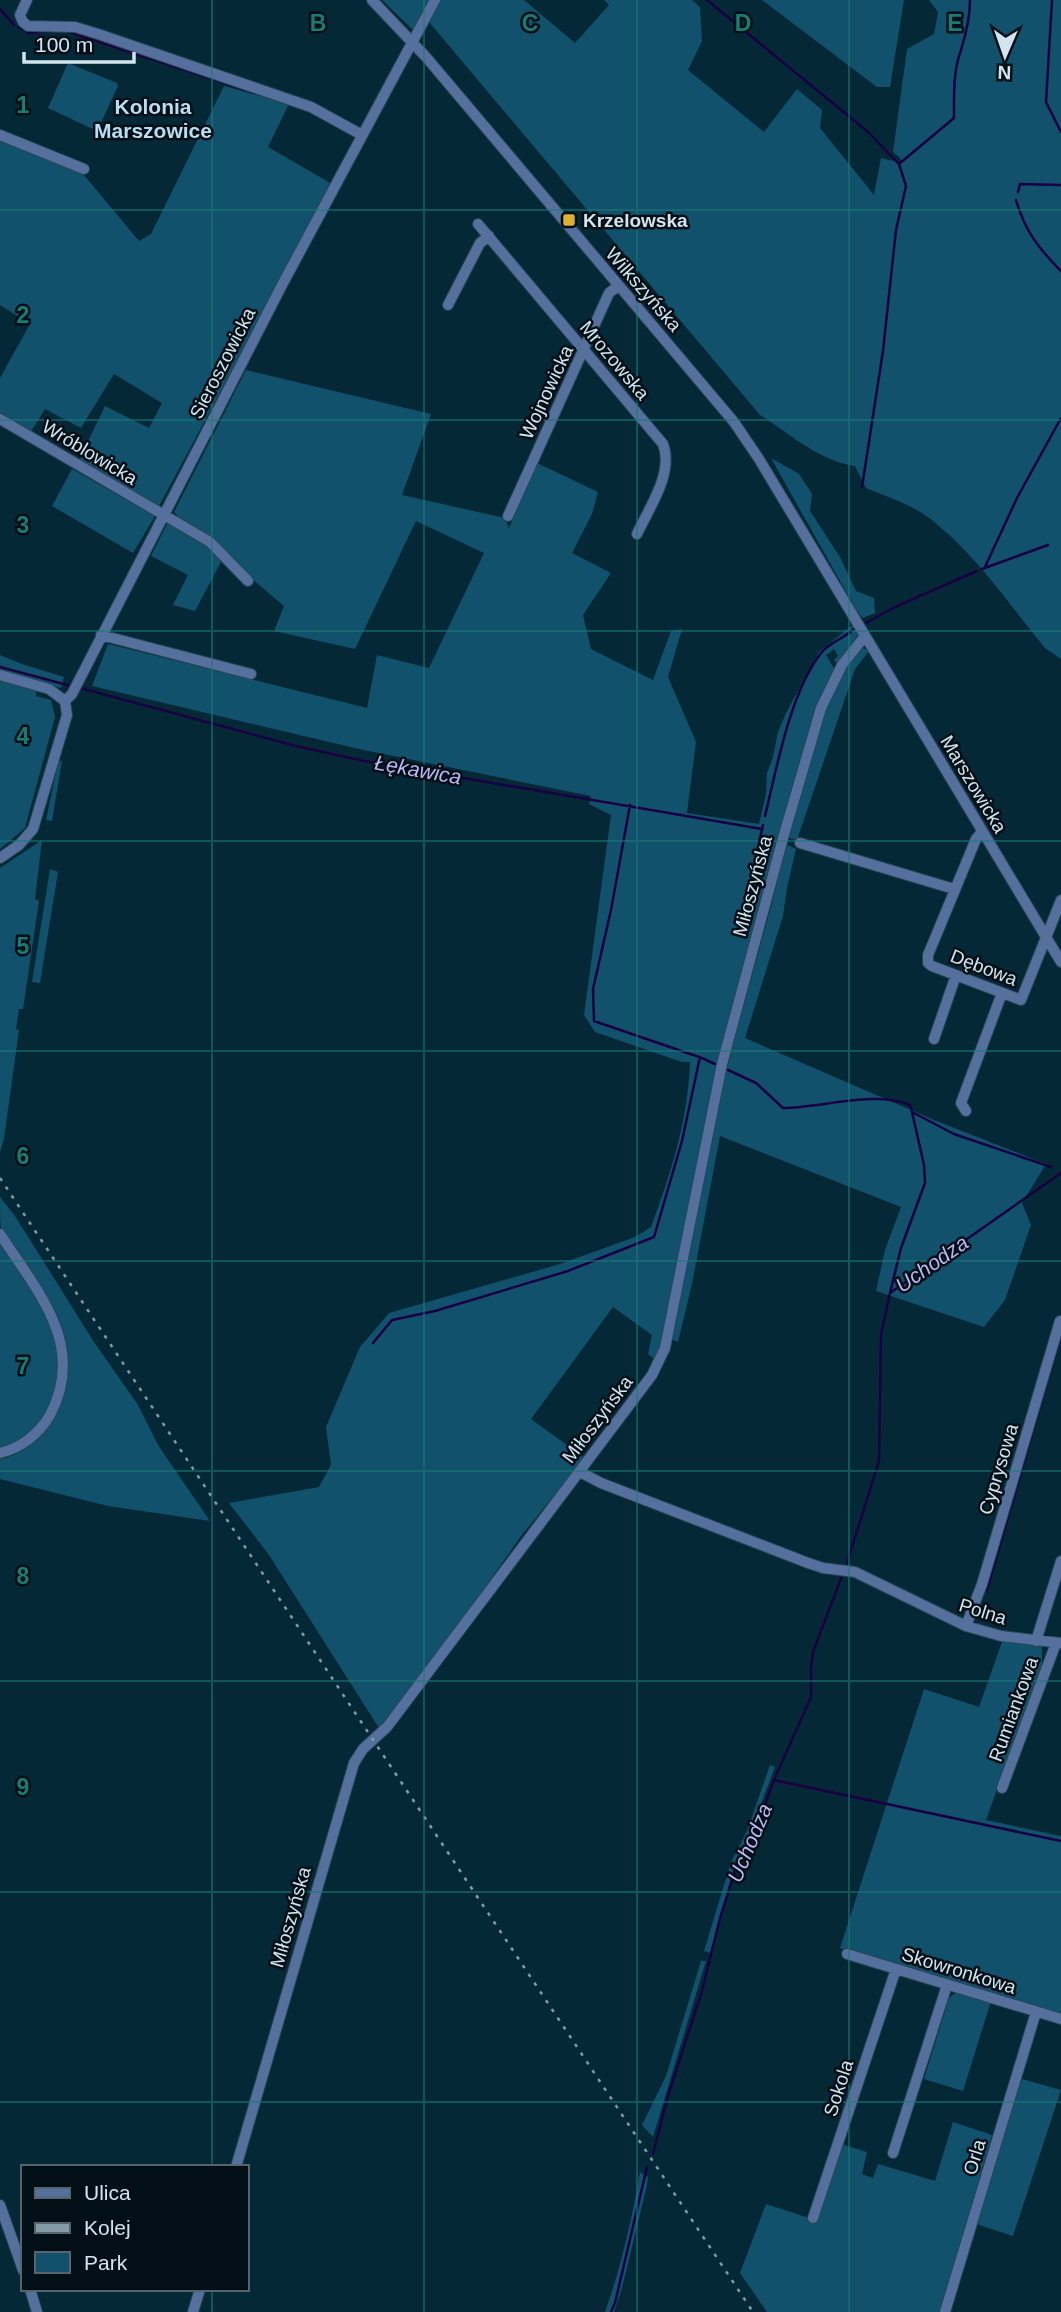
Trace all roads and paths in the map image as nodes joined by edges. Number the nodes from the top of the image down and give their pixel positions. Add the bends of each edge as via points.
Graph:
1 (27, 0) edge
2 (372, 0) edge
3 (435, 0) edge
4 (413, 42) junction
5 (0, 135) edge
6 (362, 135) junction
7 (84, 169) dead end
8 (478, 224) dead end
9 (489, 236) junction
10 (618, 286) junction
11 (448, 305) dead end
12 (584, 351) junction
13 (0, 419) edge
14 (162, 516) junction
15 (508, 516) dead end
16 (637, 534) dead end
17 (248, 581) dead end
18 (858, 624) joint
19 (101, 635) junction
20 (865, 636) junction
21 (251, 674) dead end
22 (0, 675) edge
23 (65, 701) junction
24 (982, 832) junction
25 (800, 843) dead end
26 (0, 858) edge
27 (954, 889) junction
28 (1061, 900) edge
29 (1046, 938) junction
30 (1061, 962) edge
31 (956, 975) junction
32 (1002, 993) junction
33 (934, 1039) dead end
34 (965, 1111) dead end
35 (0, 1234) edge
36 (1060, 1321) edge
37 (0, 1453) edge
38 (580, 1472) junction
39 (1061, 1560) edge
40 (966, 1626) junction
41 (1036, 1641) junction
42 (1059, 1643) edge
43 (1002, 1788) dead end
44 (847, 1954) dead end
45 (896, 1969) junction
46 (947, 1985) junction
47 (1036, 2012) junction
48 (1061, 2019) edge
49 (893, 2153) dead end
50 (237, 2165) edge
51 (0, 2205) edge
52 (813, 2217) dead end
53 (21, 2264) edge
54 (31, 2291) edge
55 (199, 2291) edge
56 (37, 2312) edge
57 (193, 2312) edge
58 (945, 2312) edge

1 - 6 street via 20,15 28,26 75,27 98,34 311,107
2 - 4 street, Wilkszyńska
3 - 4 street
4 - 6 street, Sieroszowicka
4 - 10 street, Wilkszyńska
5 - 7 street
6 - 14 street, Sieroszowicka
8 - 9 street, Mrozowska
9 - 11 street via 480,243
9 - 12 street, Mrozowska
10 - 12 street, Wojnowicka via 610,292
10 - 18 street, Wilkszyńska via 734,422
12 - 15 street, Wojnowicka
12 - 16 street, Mrozowska via 665,450 664,475
13 - 14 street, Wróblowicka
14 - 17 street, Wróblowicka via 210,542
14 - 19 street, Sieroszowicka
18 - 20 street, Marszowicka
19 - 21 street
19 - 23 street, Sieroszowicka
20 - 24 street, Marszowicka
20 - 38 street, Miłoszyńska via 842,665 821,708 783,838 722,1063 665,1348 652,1375
22 - 23 street via 49,689
23 - 26 street via 67,715 33,829
24 - 27 street, Dębowa
24 - 29 street, Marszowicka
25 - 27 street
27 - 31 street, Dębowa via 927,958 932,966
28 - 29 street
29 - 30 street, Marszowicka
29 - 32 street, Dębowa via 1021,1000
31 - 32 street, Dębowa
31 - 33 street
32 - 34 street via 961,1103
35 - 37 street via 51,1314 61,1341 64,1372 47,1420 34,1435
36 - 40 street, Cyprysowa
38 - 40 street, Polna via 808,1563 855,1572
38 - 50 street, Miłoszyńska via 387,1727 354,1763
39 - 41 street
40 - 41 street, Polna
41 - 42 street, Polna
42 - 43 street, Rumiankowa
44 - 45 street, Skowronkowa
45 - 46 street, Skowronkowa
45 - 52 street, Sokola
46 - 47 street, Skowronkowa
46 - 49 street
47 - 48 street, Skowronkowa
47 - 58 street, Orla
51 - 53 street
54 - 56 street
55 - 57 street

